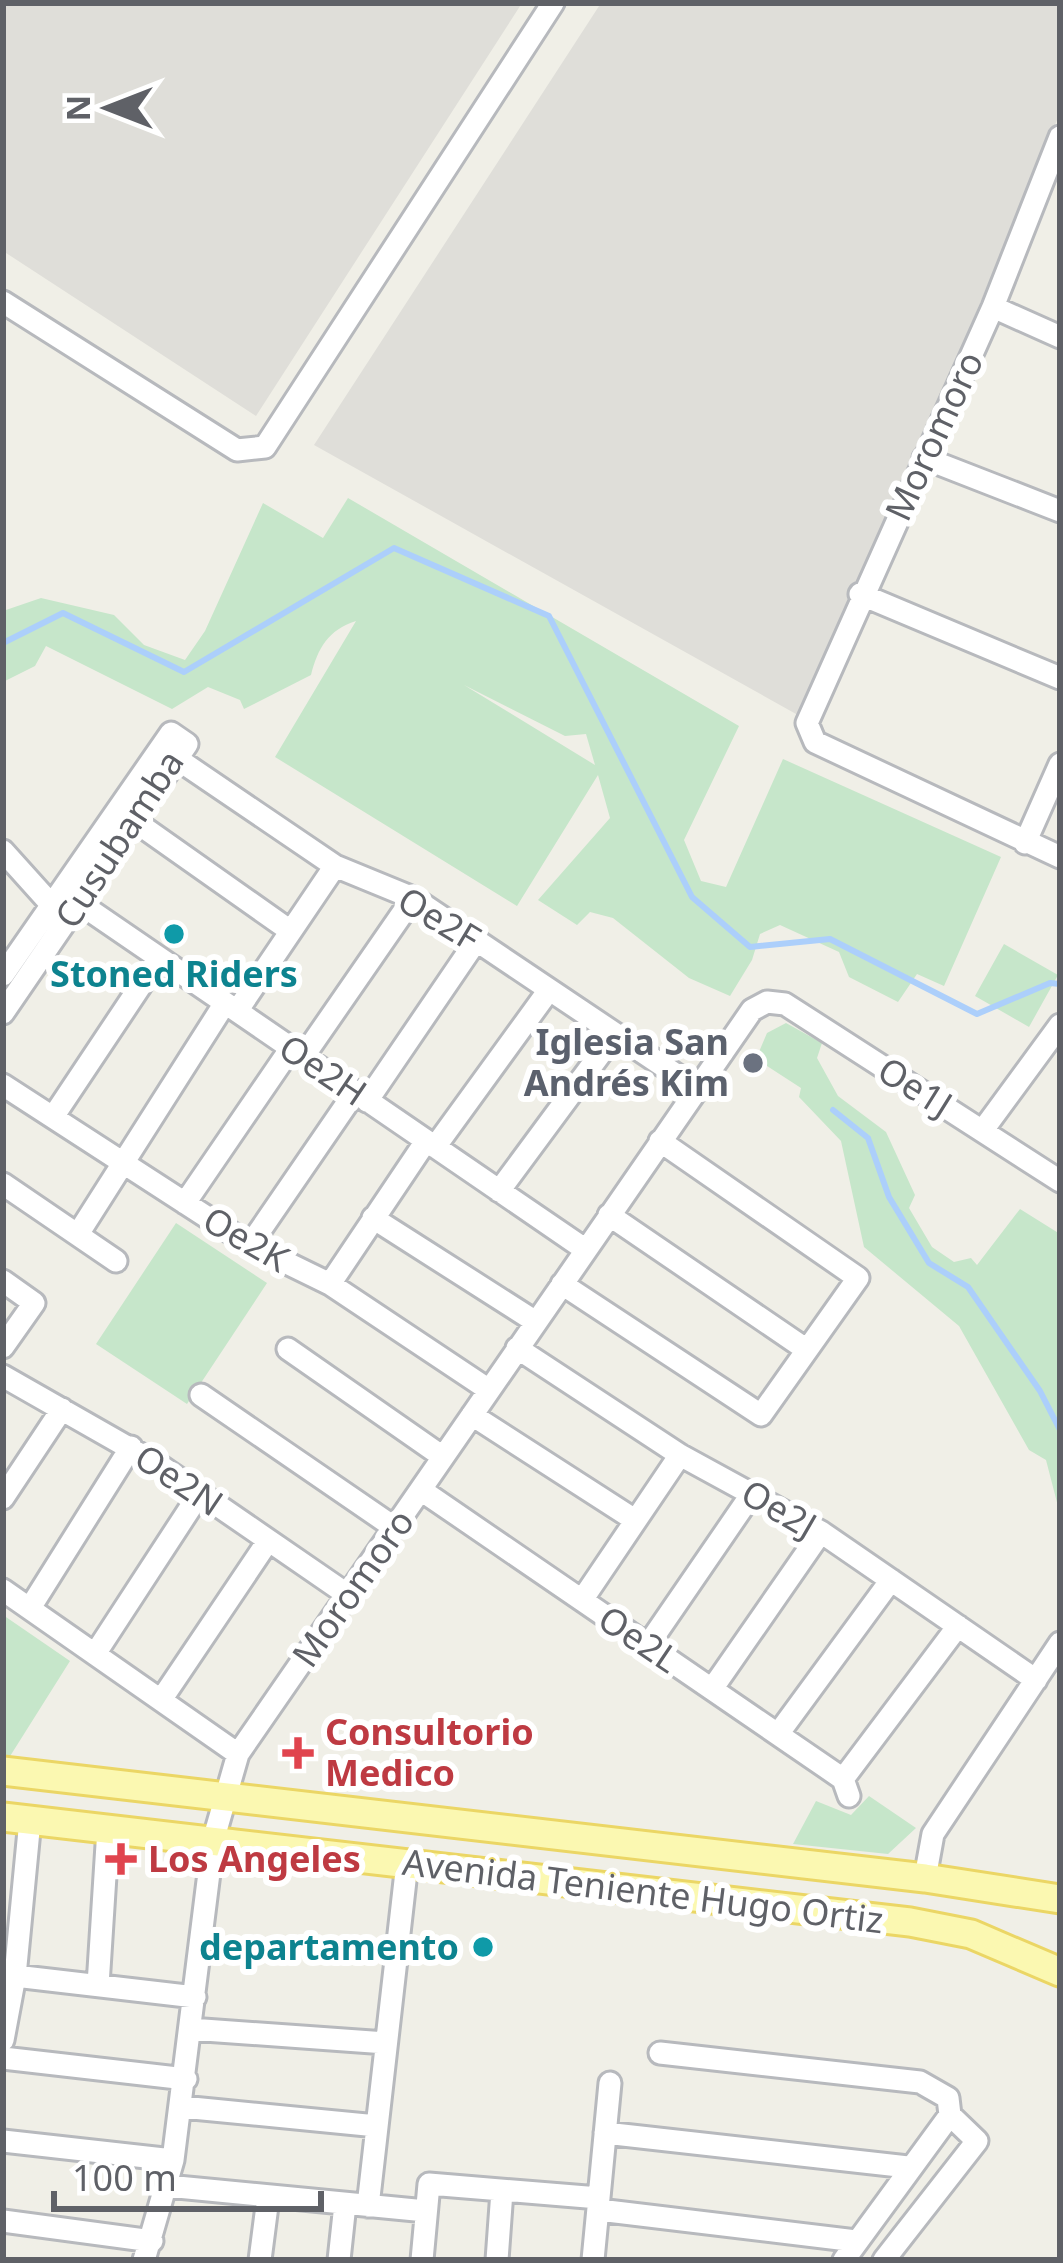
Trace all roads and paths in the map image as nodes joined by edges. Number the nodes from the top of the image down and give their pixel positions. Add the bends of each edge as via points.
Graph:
1 (553, 3) edge
2 (1060, 137) edge
3 (1054, 167) edge
4 (3, 302) edge
5 (993, 307) junction
6 (1060, 338) edge
7 (924, 458) junction
8 (1060, 511) edge
9 (860, 594) junction
10 (1060, 678) edge
11 (176, 758) junction
12 (1060, 764) edge
13 (133, 820) junction
14 (1025, 843) junction
15 (3, 851) edge
16 (1060, 857) edge
17 (335, 866) junction
18 (413, 898) junction
19 (64, 904) junction
20 (289, 929) junction
21 (476, 941) junction
22 (158, 958) junction
23 (3, 975) edge
24 (549, 990) junction
25 (767, 1002) joint
26 (231, 1007) junction
27 (3, 1013) edge
28 (1060, 1025) edge
29 (615, 1034) junction
30 (297, 1053) junction
31 (3, 1085) edge
32 (696, 1088) junction
33 (361, 1096) junction
34 (55, 1114) junction
35 (983, 1130) junction
36 (660, 1141) junction
37 (430, 1144) junction
38 (124, 1160) junction
39 (1060, 1181) edge
40 (3, 1184) edge
41 (499, 1191) junction
42 (185, 1204) junction
43 (609, 1215) junction
44 (373, 1218) junction
45 (78, 1234) junction
46 (250, 1245) junction
47 (586, 1250) junction
48 (116, 1261) dead end
49 (3, 1281) edge
50 (330, 1284) junction
51 (562, 1284) junction
52 (536, 1322) junction
53 (3, 1347) edge
54 (517, 1348) junction
55 (287, 1349) dead end
56 (807, 1350) junction
57 (3, 1376) edge
58 (489, 1390) junction
59 (201, 1395) dead end
60 (62, 1409) junction
61 (472, 1414) junction
62 (131, 1448) junction
63 (680, 1455) junction
64 (443, 1457) junction
65 (421, 1490) junction
66 (753, 1492) junction
67 (200, 1493) junction
68 (3, 1498) edge
69 (635, 1520) junction
70 (395, 1528) junction
71 (821, 1532) junction
72 (268, 1541) junction
73 (891, 1580) junction
74 (3, 1590) edge
75 (348, 1595) junction
76 (582, 1600) junction
77 (30, 1609) junction
78 (958, 1626) junction
79 (1060, 1643) edge
80 (648, 1645) junction
81 (94, 1654) junction
82 (1036, 1680) junction
83 (712, 1689) junction
84 (161, 1700) junction
85 (778, 1734) junction
86 (238, 1754) junction
87 (3, 1771) edge
88 (222, 1798) junction
89 (16, 1818) edge
90 (108, 1829) junction
91 (213, 1841) junction
92 (407, 1863) junction
93 (925, 1878) junction
94 (1060, 1899) edge
95 (1060, 1972) edge
96 (15, 1976) junction
97 (98, 1985) junction
98 (195, 1996) junction
99 (190, 2029) junction
100 (3, 2040) edge
101 (386, 2043) junction
102 (660, 2053) dead end
103 (3, 2058) edge
104 (186, 2079) junction
105 (610, 2083) dead end
106 (182, 2107) junction
107 (950, 2115) junction
108 (377, 2126) junction
109 (605, 2133) junction
110 (3, 2140) edge
111 (173, 2160) junction
112 (908, 2167) junction
113 (167, 2186) junction
114 (502, 2192) junction
115 (268, 2198) junction
116 (599, 2204) junction
117 (356, 2205) junction
118 (426, 2211) junction
119 (3, 2221) edge
120 (148, 2250) edge
121 (850, 2250) edge
122 (260, 2260) edge
123 (339, 2260) edge
124 (422, 2260) edge
125 (497, 2260) edge
126 (593, 2260) edge
127 (884, 2260) edge

1 - 4 street via 265,446 238,450
2 - 3 street, Moromoro
3 - 5 street, Moromoro
5 - 6 street
5 - 7 street, Moromoro
7 - 8 street
7 - 9 street, Moromoro
9 - 10 street
9 - 14 street, Moromoro via 807,734
11 - 13 street, Cusubamba
11 - 17 street, Oe2F
11 - 19 street, Cusubamba via 187,744 171,733
12 - 14 street
13 - 19 street, Cusubamba
13 - 20 street
14 - 16 street
15 - 19 street, Oe2H
17 - 18 street, Oe2F
17 - 20 street
18 - 21 street, Oe2F
18 - 30 street
19 - 22 street, Oe2H
19 - 23 street, Cusubamba
19 - 27 street, Cusubamba
20 - 26 street
21 - 24 street, Oe2F
21 - 33 street
22 - 26 street, Oe2H
22 - 34 street
24 - 29 street, Oe2F
24 - 37 street
25 - 32 street, Moromoro via 752,1010
25 - 35 street, Oe1J via 785,1004
26 - 30 street, Oe2H
26 - 38 street
28 - 35 street
29 - 32 street, Oe2F
29 - 41 street
30 - 33 street, Oe2H
30 - 42 street
31 - 34 street, Oe2K
32 - 36 street, Moromoro
33 - 37 street, Oe2H
33 - 46 street
34 - 38 street, Oe2K
35 - 39 street, Oe1J
36 - 43 street, Moromoro
36 - 56 street via 858,1278
37 - 41 street, Oe2H
37 - 44 street
38 - 42 street, Oe2K
38 - 45 street
40 - 45 street
41 - 47 street, Oe2H
42 - 46 street, Oe2K
43 - 47 street, Moromoro
43 - 56 street
44 - 50 street
44 - 52 street
45 - 48 street
46 - 50 street, Oe2K
47 - 51 street, Moromoro
49 - 53 street via 34,1303
50 - 58 street, Oe2K
51 - 52 street, Moromoro
51 - 56 street via 761,1415
52 - 54 street, Moromoro
54 - 58 street, Moromoro
54 - 63 street, Oe2J
55 - 64 street
57 - 60 street, Oe2N
58 - 61 street, Moromoro
59 - 70 street
60 - 62 street, Oe2N
60 - 68 street
61 - 64 street, Moromoro
61 - 69 street
62 - 67 street, Oe2N
62 - 77 street
63 - 66 street, Oe2J
63 - 69 street
64 - 65 street, Moromoro
65 - 70 street, Moromoro
65 - 76 street, Oe2L
66 - 71 street, Oe2J
66 - 80 street
67 - 72 street, Oe2N
67 - 81 street
69 - 76 street
70 - 75 street, Moromoro
71 - 73 street, Oe2J
71 - 83 street
72 - 75 street, Oe2N
72 - 84 street
73 - 78 street, Oe2J
73 - 85 street
74 - 77 street
75 - 86 street, Moromoro
76 - 80 street, Oe2L
77 - 81 street
78 - 82 street, Oe2J
78 - 85 street, Oe2L via 846,1787
79 - 82 street
80 - 83 street, Oe2L
81 - 84 street
82 - 93 street via 933,1834
83 - 85 street, Oe2L
84 - 86 street
86 - 88 street, Moromoro
87 - 88 main road, Avenida Teniente Hugo Ortiz
88 - 91 street, Moromoro
88 - 93 main road, Avenida Teniente Hugo Ortiz
89 - 90 main road, Avenida Teniente Hugo Ortiz
89 - 96 street
90 - 91 main road, Avenida Teniente Hugo Ortiz
90 - 97 street
91 - 92 main road, Avenida Teniente Hugo Ortiz
91 - 98 street, Moromoro
92 - 95 main road, Avenida Teniente Hugo Ortiz via 910,1922 989,1940
92 - 101 street
93 - 94 main road, Avenida Teniente Hugo Ortiz
96 - 97 street
96 - 100 street
97 - 98 street
98 - 99 street, Moromoro
99 - 101 street
99 - 104 street, Moromoro
101 - 108 street
102 - 107 street via 920,2082 948,2098
103 - 104 street
104 - 106 street, Moromoro
105 - 109 street
106 - 108 street
106 - 111 street, Moromoro
107 - 112 street
107 - 127 street via 977,2141
108 - 117 street
109 - 112 street
109 - 116 street
110 - 111 street
111 - 113 street, Moromoro
112 - 121 street
113 - 115 street
113 - 120 street, Moromoro
114 - 116 street
114 - 118 street via 430,2184
114 - 125 street
115 - 117 street
115 - 122 street
116 - 121 street
116 - 126 street
117 - 118 street
117 - 123 street
118 - 124 street
119 - 120 street

